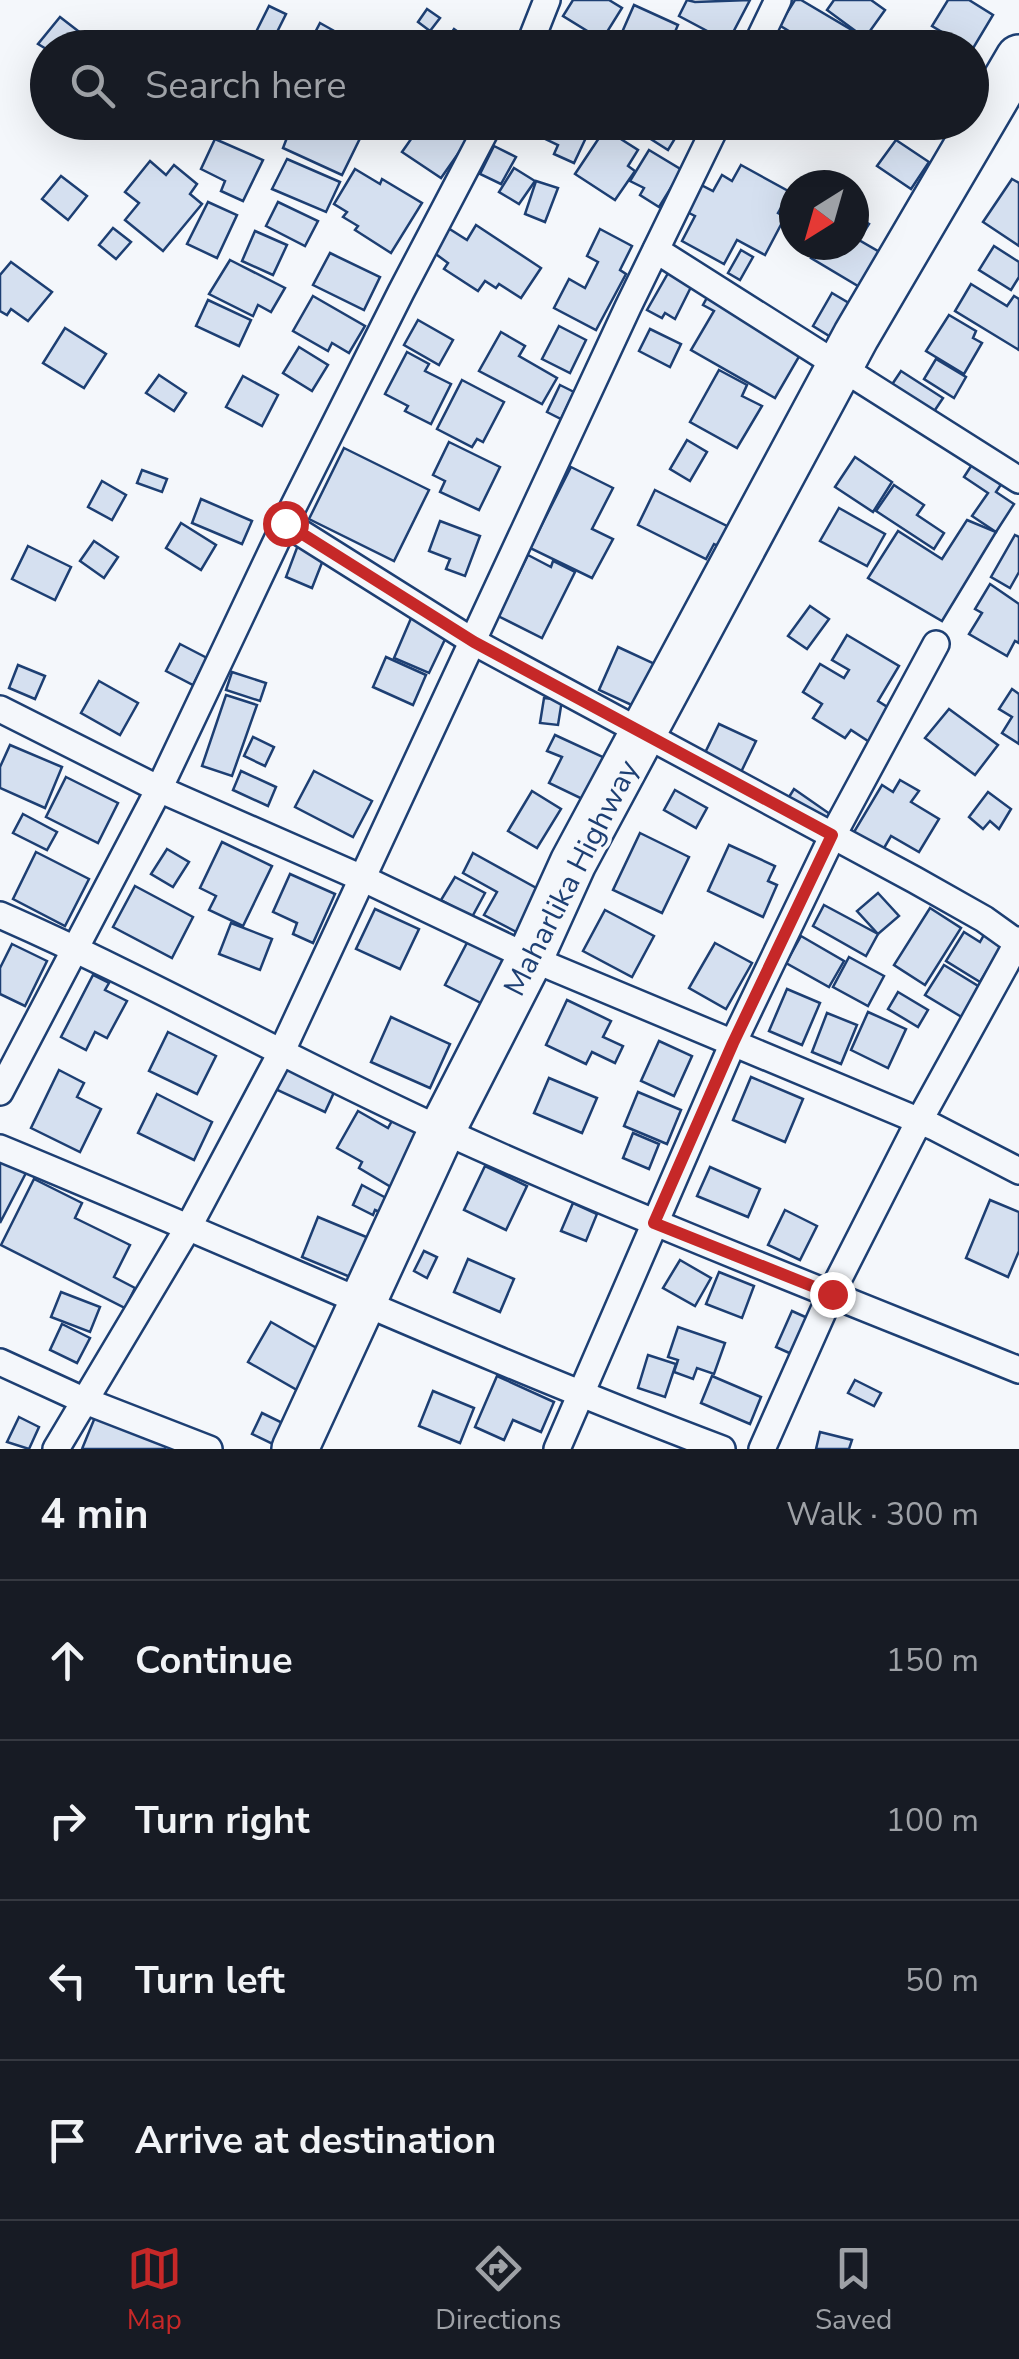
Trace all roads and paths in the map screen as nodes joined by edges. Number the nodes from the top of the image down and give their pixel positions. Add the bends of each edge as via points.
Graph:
1 (547, 0) edge
2 (778, 0) edge
3 (535, 30) edge
4 (764, 30) edge
5 (1019, 58) edge
6 (989, 110) edge
7 (481, 140) edge
8 (709, 140) edge
9 (972, 140) edge
10 (656, 250) junction
11 (840, 369) junction
12 (1019, 480) edge
13 (285, 523) junction
14 (474, 642) junction
15 (936, 644) dead end
16 (0, 709) edge
17 (645, 733) junction
18 (159, 789) junction
19 (832, 835) junction
20 (364, 880) junction
21 (0, 915) edge
22 (1019, 942) edge
23 (77, 948) junction
24 (530, 958) junction
25 (733, 1043) junction
26 (281, 1052) junction
27 (0, 1092) edge
28 (918, 1123) junction
29 (442, 1130) junction
30 (0, 1148) edge
31 (1019, 1171) edge
32 (654, 1223) junction
33 (188, 1226) junction
34 (832, 1294) junction
35 (365, 1302) junction
36 (0, 1362) edge
37 (1019, 1370) edge
38 (580, 1395) junction
39 (83, 1400) junction
40 (56, 1449) edge
41 (210, 1449) edge
42 (295, 1449) edge
43 (556, 1449) edge
44 (722, 1449) edge
45 (762, 1449) edge

1 - 3 street
2 - 4 street
5 - 6 highway, Maharlika Highway
7 - 13 street
8 - 10 street
9 - 11 highway, Maharlika Highway
10 - 11 street
10 - 14 street
11 - 12 street
11 - 17 highway, Maharlika Highway
13 - 14 street
13 - 18 street
14 - 17 street
14 - 20 street
15 - 19 street
16 - 18 street
17 - 19 street
17 - 24 highway, Maharlika Highway via 572,863
18 - 20 street
18 - 23 street
19 - 22 street
19 - 25 street
20 - 24 street
20 - 26 street
21 - 23 street
22 - 28 street
23 - 26 street
23 - 27 street
24 - 25 street
24 - 29 highway, Maharlika Highway
25 - 28 street
25 - 32 street
26 - 29 street
26 - 33 street
28 - 31 street
28 - 34 street
29 - 32 street
29 - 35 highway, Maharlika Highway
30 - 33 street
32 - 34 street
32 - 38 street
33 - 35 street
33 - 39 street
34 - 37 street
34 - 45 street
35 - 38 street
35 - 42 highway, Maharlika Highway
36 - 39 street
38 - 43 street
38 - 44 street
39 - 40 street
39 - 41 street

